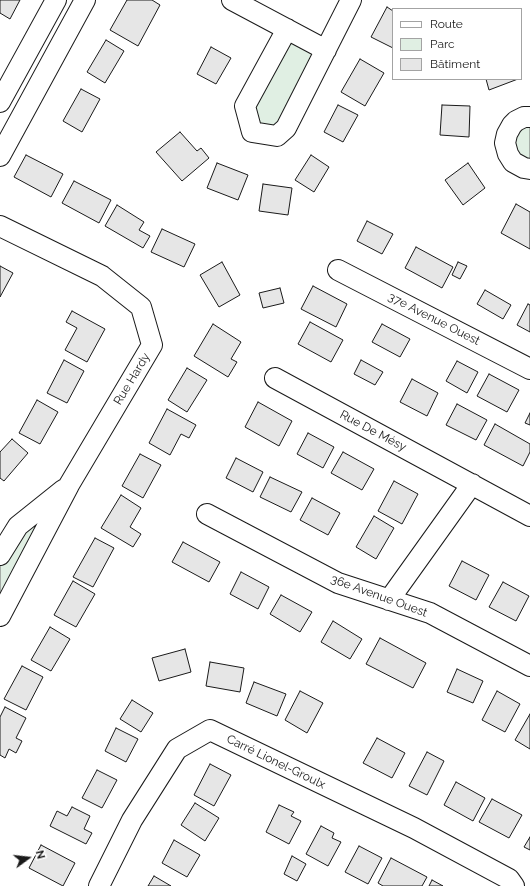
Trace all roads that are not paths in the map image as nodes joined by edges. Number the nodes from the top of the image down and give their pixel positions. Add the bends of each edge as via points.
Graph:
1 (56, 0) edge
2 (85, 0) edge
3 (232, 0) edge
4 (351, 0) edge
5 (287, 29) junction
6 (326, 50) junction
7 (0, 102) edge
8 (530, 117) edge
9 (0, 156) edge
10 (530, 169) edge
11 (0, 226) edge
12 (338, 270) dead end
13 (530, 368) edge
14 (275, 378) dead end
15 (472, 484) junction
16 (69, 485) junction
17 (207, 514) dead end
18 (530, 516) edge
19 (0, 555) edge
20 (389, 600) junction
21 (0, 616) edge
22 (530, 666) edge
23 (99, 886) edge
24 (514, 886) edge

1 - 7 street
2 - 9 street
3 - 5 street
4 - 6 street
5 - 6 street
5 - 6 street via 245,106 252,132 277,136 286,128
8 - 10 street via 516,121 507,134 505,143 513,162
11 - 16 street, Rue Hardy via 102,276 141,307 152,346
12 - 13 street, 37e Avenue Ouest
14 - 15 street, Rue De Mésy
15 - 18 street, Rue De Mésy
15 - 20 street
16 - 19 street, Rue Hardy via 18,526
16 - 21 street, Rue Hardy
17 - 20 street, 36e Avenue Ouest via 338,583
20 - 22 street, 36e Avenue Ouest via 430,613
23 - 24 street, Carré Lionel-Groulx via 132,820 177,749 210,730 414,828 509,879

